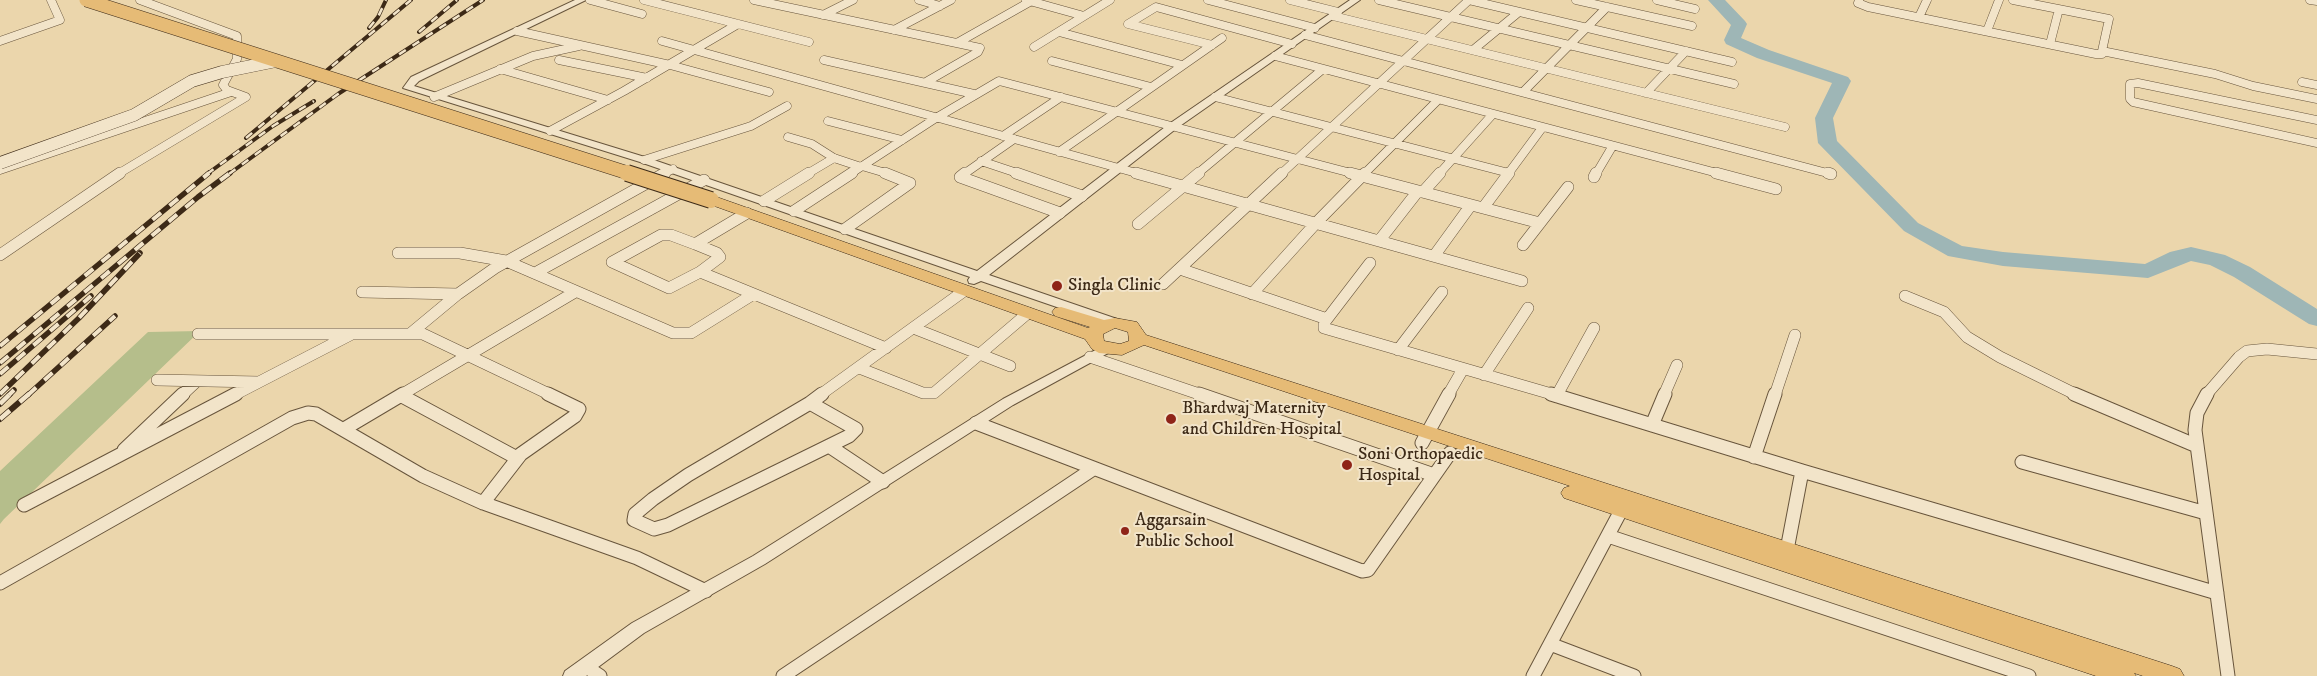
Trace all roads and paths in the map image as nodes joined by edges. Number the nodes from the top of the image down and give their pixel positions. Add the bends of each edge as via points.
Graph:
1 (53, 0) edge
2 (86, 0) edge
3 (112, 0) edge
4 (140, 0) edge
5 (582, 0) edge
6 (590, 0) edge
7 (644, 0) edge
8 (754, 0) edge
9 (780, 0) edge
10 (853, 0) edge
11 (919, 0) edge
12 (951, 0) edge
13 (1110, 0) edge
14 (1208, 0) edge
15 (1290, 0) edge
16 (1356, 0) edge
17 (1379, 0) edge
18 (1469, 0) edge
19 (1657, 0) edge
20 (1859, 0) edge
21 (1927, 0) edge
22 (1999, 0) edge
23 (2012, 0) edge
24 (2310, 0) edge
25 (1029, 1) edge
26 (1581, 1) edge
27 (2317, 1) edge
28 (771, 4) junction
29 (940, 6) junction
30 (1607, 7) junction
31 (1695, 9) dead end
32 (2059, 9) junction
33 (1519, 12) junction
34 (642, 14) dead end
35 (1336, 14) junction
36 (822, 15) junction
37 (1084, 16) junction
38 (1452, 17) junction
39 (1919, 17) junction
40 (738, 24) junction
41 (1692, 26) dead end
42 (1315, 28) junction
43 (1499, 28) junction
44 (1585, 28) junction
45 (894, 30) junction
46 (517, 31) junction
47 (1987, 31) junction
48 (1059, 32) junction
49 (1305, 35) junction
50 (1222, 38) dead end
51 (1428, 39) junction
52 (0, 41) edge
53 (662, 42) dead end
54 (810, 42) dead end
55 (957, 43) junction
56 (1292, 44) junction
57 (2050, 44) junction
58 (584, 45) junction
59 (1212, 45) junction
60 (1568, 45) junction
61 (1034, 47) dead end
62 (1474, 50) junction
63 (694, 51) junction
64 (1686, 51) junction
65 (2102, 51) junction
66 (1275, 56) junction
67 (559, 60) dead end
68 (824, 60) dead end
69 (276, 61) junction
70 (1052, 61) dead end
71 (1405, 61) junction
72 (1732, 62) dead end
73 (670, 65) junction
74 (1182, 65) junction
75 (1323, 68) junction
76 (1546, 68) junction
77 (500, 69) junction
78 (1669, 69) junction
79 (647, 78) junction
80 (926, 82) junction
81 (2302, 82) dead end
82 (1379, 84) junction
83 (1734, 84) dead end
84 (2317, 85) edge
85 (1151, 87) junction
86 (231, 92) junction
87 (769, 92) dead end
88 (1523, 92) junction
89 (1646, 93) junction
90 (974, 94) junction
91 (434, 97) junction
92 (1061, 97) junction
93 (1216, 97) junction
94 (2317, 99) edge
95 (608, 100) junction
96 (1438, 100) junction
97 (787, 106) dead end
98 (1116, 112) junction
99 (1273, 112) junction
100 (1492, 115) junction
101 (936, 118) junction
102 (2317, 120) edge
103 (828, 121) dead end
104 (1173, 126) junction
105 (1333, 127) junction
106 (1785, 127) dead end
107 (1542, 128) junction
108 (550, 131) junction
109 (1003, 136) junction
110 (788, 137) dead end
111 (902, 140) junction
112 (1014, 140) junction
113 (1236, 143) junction
114 (1395, 143) junction
115 (2317, 143) edge
116 (1612, 146) junction
117 (1058, 152) junction
118 (834, 158) junction
119 (1453, 158) junction
120 (1298, 159) junction
121 (644, 160) junction
122 (981, 161) junction
123 (0, 163) edge
124 (862, 166) junction
125 (1118, 168) junction
126 (0, 170) edge
127 (674, 170) junction
128 (1509, 173) junction
129 (1831, 174) dead end
130 (1362, 176) junction
131 (1594, 177) dead end
132 (704, 180) junction
133 (1184, 187) junction
134 (1568, 188) dead end
135 (1776, 189) dead end
136 (1421, 192) junction
137 (1082, 196) junction
138 (716, 197) junction
139 (764, 200) junction
140 (1249, 205) junction
141 (1471, 205) junction
142 (1483, 208) junction
143 (794, 211) junction
144 (748, 213) junction
145 (1060, 213) junction
146 (1316, 223) junction
147 (1540, 223) junction
148 (1138, 224) dead end
149 (845, 229) junction
150 (1379, 241) junction
151 (695, 244) junction
152 (1523, 246) dead end
153 (398, 254) dead end
154 (0, 255) edge
155 (1434, 256) junction
156 (506, 261) junction
157 (1370, 263) dead end
158 (1180, 269) junction
159 (700, 272) junction
160 (535, 273) junction
161 (1522, 280) dead end
162 (972, 283) junction
163 (1163, 284) dead end
164 (362, 292) dead end
165 (575, 292) junction
166 (1442, 292) dead end
167 (458, 294) junction
168 (1252, 294) junction
169 (752, 295) junction
170 (1905, 296) dead end
171 (1528, 308) dead end
172 (1028, 313) junction
173 (1327, 319) junction
174 (913, 328) junction
175 (1594, 328) dead end
176 (198, 334) dead end
177 (352, 334) junction
178 (411, 334) junction
179 (1796, 335) dead end
180 (1101, 338) junction
181 (1135, 342) junction
182 (886, 348) junction
183 (1398, 350) junction
184 (2317, 354) edge
185 (981, 355) junction
186 (468, 356) junction
187 (1677, 365) dead end
188 (1010, 366) dead end
189 (859, 368) junction
190 (1463, 369) junction
191 (1484, 375) junction
192 (157, 380) dead end
193 (197, 380) junction
194 (261, 382) junction
195 (402, 396) junction
196 (1557, 396) junction
197 (810, 403) junction
198 (976, 423) junction
199 (1652, 425) junction
200 (344, 429) junction
201 (1425, 438) junction
202 (829, 446) junction
203 (2197, 446) junction
204 (1450, 452) junction
205 (1754, 457) junction
206 (517, 458) junction
207 (114, 459) junction
208 (2022, 462) dead end
209 (1093, 469) junction
210 (1802, 471) junction
211 (1434, 475) junction
212 (882, 482) junction
213 (483, 503) junction
214 (1625, 504) junction
215 (24, 505) dead end
216 (2206, 513) junction
217 (1608, 536) junction
218 (1786, 557) junction
219 (0, 583) edge
220 (706, 591) junction
221 (2217, 593) junction
222 (1550, 644) junction
223 (585, 666) junction
224 (572, 676) edge
225 (600, 676) edge
226 (783, 676) edge
227 (1533, 676) edge
228 (1634, 676) edge
229 (2029, 676) edge
230 (2124, 676) edge
231 (2172, 676) edge
232 (2228, 676) edge

1 - 52 street via 60,20
2 - 69 main road, bridge
3 - 138 main road
4 - 86 street via 237,36 237,59 223,85
5 - 46 street
6 - 34 street
7 - 40 street
8 - 28 street
9 - 28 street
10 - 36 street
11 - 29 street
12 - 29 street
13 - 37 street
14 - 42 street
15 - 35 street
16 - 35 street
17 - 38 street
18 - 33 street
18 - 38 street
19 - 31 street
20 - 39 street via 1862,5
21 - 39 street
22 - 47 street
23 - 32 street
24 - 27 street
25 - 37 street
25 - 55 street
26 - 30 street
28 - 36 street
29 - 45 street
30 - 41 street
30 - 44 street
32 - 57 street
32 - 65 street via 2109,19
33 - 43 street
33 - 44 street
35 - 42 street
35 - 51 street
36 - 45 street
37 - 48 street
38 - 43 street
38 - 51 street
39 - 47 street
40 - 54 street
40 - 63 street
42 - 49 street
43 - 60 street
43 - 62 street
44 - 60 street
44 - 64 street
45 - 55 street
46 - 58 street
46 - 91 street via 415,79 408,86
47 - 57 street
48 - 61 street
48 - 74 street
49 - 56 street
49 - 71 street
50 - 59 street
51 - 62 street
51 - 71 street
53 - 63 street
55 - 80 street via 981,50
56 - 59 street via 1156,7 1128,22
56 - 66 street
57 - 65 street via 2096,54 2102,54
58 - 73 street
58 - 77 street via 533,56
59 - 74 street
60 - 76 street
60 - 78 street
62 - 76 street
63 - 73 street
63 - 101 street
64 - 72 street
64 - 78 street
65 - 94 street
66 - 75 street
66 - 93 street
67 - 79 street
68 - 80 street
69 - 123 main road, bridge via 199,79 179,87 134,115
69 - 138 main road, bridge
70 - 85 street
71 - 82 street
71 - 88 street
73 - 79 street
73 - 87 street
74 - 85 street
75 - 82 street
75 - 99 street
76 - 88 street
76 - 89 street
77 - 91 street
77 - 95 street
78 - 83 street
78 - 89 street
79 - 95 street
80 - 90 street
81 - 84 street
82 - 96 street
82 - 105 street
85 - 98 street
86 - 126 street
86 - 154 street via 246,97 104,184
88 - 129 street
89 - 106 street
90 - 92 street via 999,81
90 - 101 street
91 - 108 street
92 - 98 street
92 - 109 street
93 - 99 street
93 - 104 street
95 - 108 street
96 - 100 street
96 - 114 street
97 - 121 street via 751,126
98 - 104 street
98 - 117 street
99 - 105 street
99 - 113 street
100 - 107 street
100 - 119 street
101 - 109 street
101 - 111 street
102 - 115 street via 2130,84 2133,102
103 - 111 street
104 - 113 street
104 - 125 street
105 - 114 street
105 - 120 street
107 - 116 street
107 - 128 street
108 - 121 street
109 - 112 street
110 - 118 street via 812,144
111 - 124 street
112 - 117 street
112 - 122 street
113 - 120 street
113 - 133 street
114 - 119 street
114 - 130 street
116 - 131 street
116 - 135 street
117 - 125 street
118 - 124 street
118 - 139 street
119 - 128 street
119 - 136 street
120 - 130 street
120 - 140 street
121 - 127 street
122 - 137 street
122 - 145 street via 960,177
124 - 143 street
124 - 149 street via 910,183
125 - 133 street
125 - 137 street
127 - 132 street
127 - 156 street
128 - 142 street
130 - 136 street
130 - 146 street
132 - 139 street
132 - 160 street
133 - 140 street
133 - 148 street
134 - 147 street
136 - 141 street
136 - 150 street
137 - 145 street
138 - 144 main road
138 - 162 main road
139 - 143 street
140 - 146 street
140 - 158 street
141 - 142 street
141 - 155 street
142 - 147 street
143 - 149 street
144 - 151 street
144 - 162 main road
145 - 162 street
146 - 150 street
146 - 168 street
147 - 152 street
149 - 162 street
150 - 155 street
151 - 159 street via 720,258
151 - 159 street via 671,235 660,236 612,262 670,288
153 - 156 street via 460,254
155 - 161 street
156 - 160 street
156 - 167 street
157 - 173 street
158 - 163 street
158 - 168 street
159 - 169 street
160 - 165 street
162 - 172 main road
162 - 174 street
162 - 180 main road
164 - 167 street
165 - 169 street via 683,334 699,329
165 - 186 street
166 - 183 street
167 - 178 street
168 - 173 street
169 - 182 street
170 - 203 street via 1944,312 1967,337 2030,373
171 - 191 street
172 - 180 main road
172 - 185 street
173 - 183 street via 1322,325 1327,330
174 - 182 street
174 - 185 street
175 - 196 street
176 - 177 street
177 - 178 street
177 - 194 street
178 - 186 street via 430,336
179 - 205 street
180 - 181 main road via 1122,350
180 - 181 main road via 1130,326 1136,330
180 - 198 street
180 - 211 street
181 - 201 main road
182 - 189 street
183 - 190 street
184 - 203 street via 2257,349 2239,357 2203,399 2197,413
185 - 188 street
185 - 189 street via 938,391 928,394
186 - 195 street
186 - 206 street via 579,409 575,416
187 - 199 street
189 - 197 street
190 - 191 street
190 - 201 street
191 - 196 street
192 - 193 street
193 - 194 street
193 - 207 street
194 - 207 street
195 - 200 street
195 - 206 street
196 - 199 street
197 - 202 street via 856,429
197 - 202 street via 669,488 639,510 634,520 649,528 661,528
198 - 209 street
198 - 212 street
199 - 205 street
200 - 213 street via 423,476
200 - 219 street via 316,414 302,414
201 - 204 main road
201 - 214 main road
202 - 212 street
203 - 216 street
204 - 211 street
204 - 214 main road
205 - 210 street
206 - 213 street
207 - 215 street
208 - 216 street
209 - 211 street via 1362,571 1368,570
209 - 226 street
210 - 218 street
210 - 221 street
212 - 220 street
213 - 220 street via 637,558
214 - 217 street
214 - 218 main road
216 - 221 street
217 - 222 street
217 - 229 street
218 - 230 main road
218 - 231 main road
220 - 223 street via 638,628
221 - 232 street
222 - 227 street
222 - 228 street
223 - 224 street
223 - 225 street

